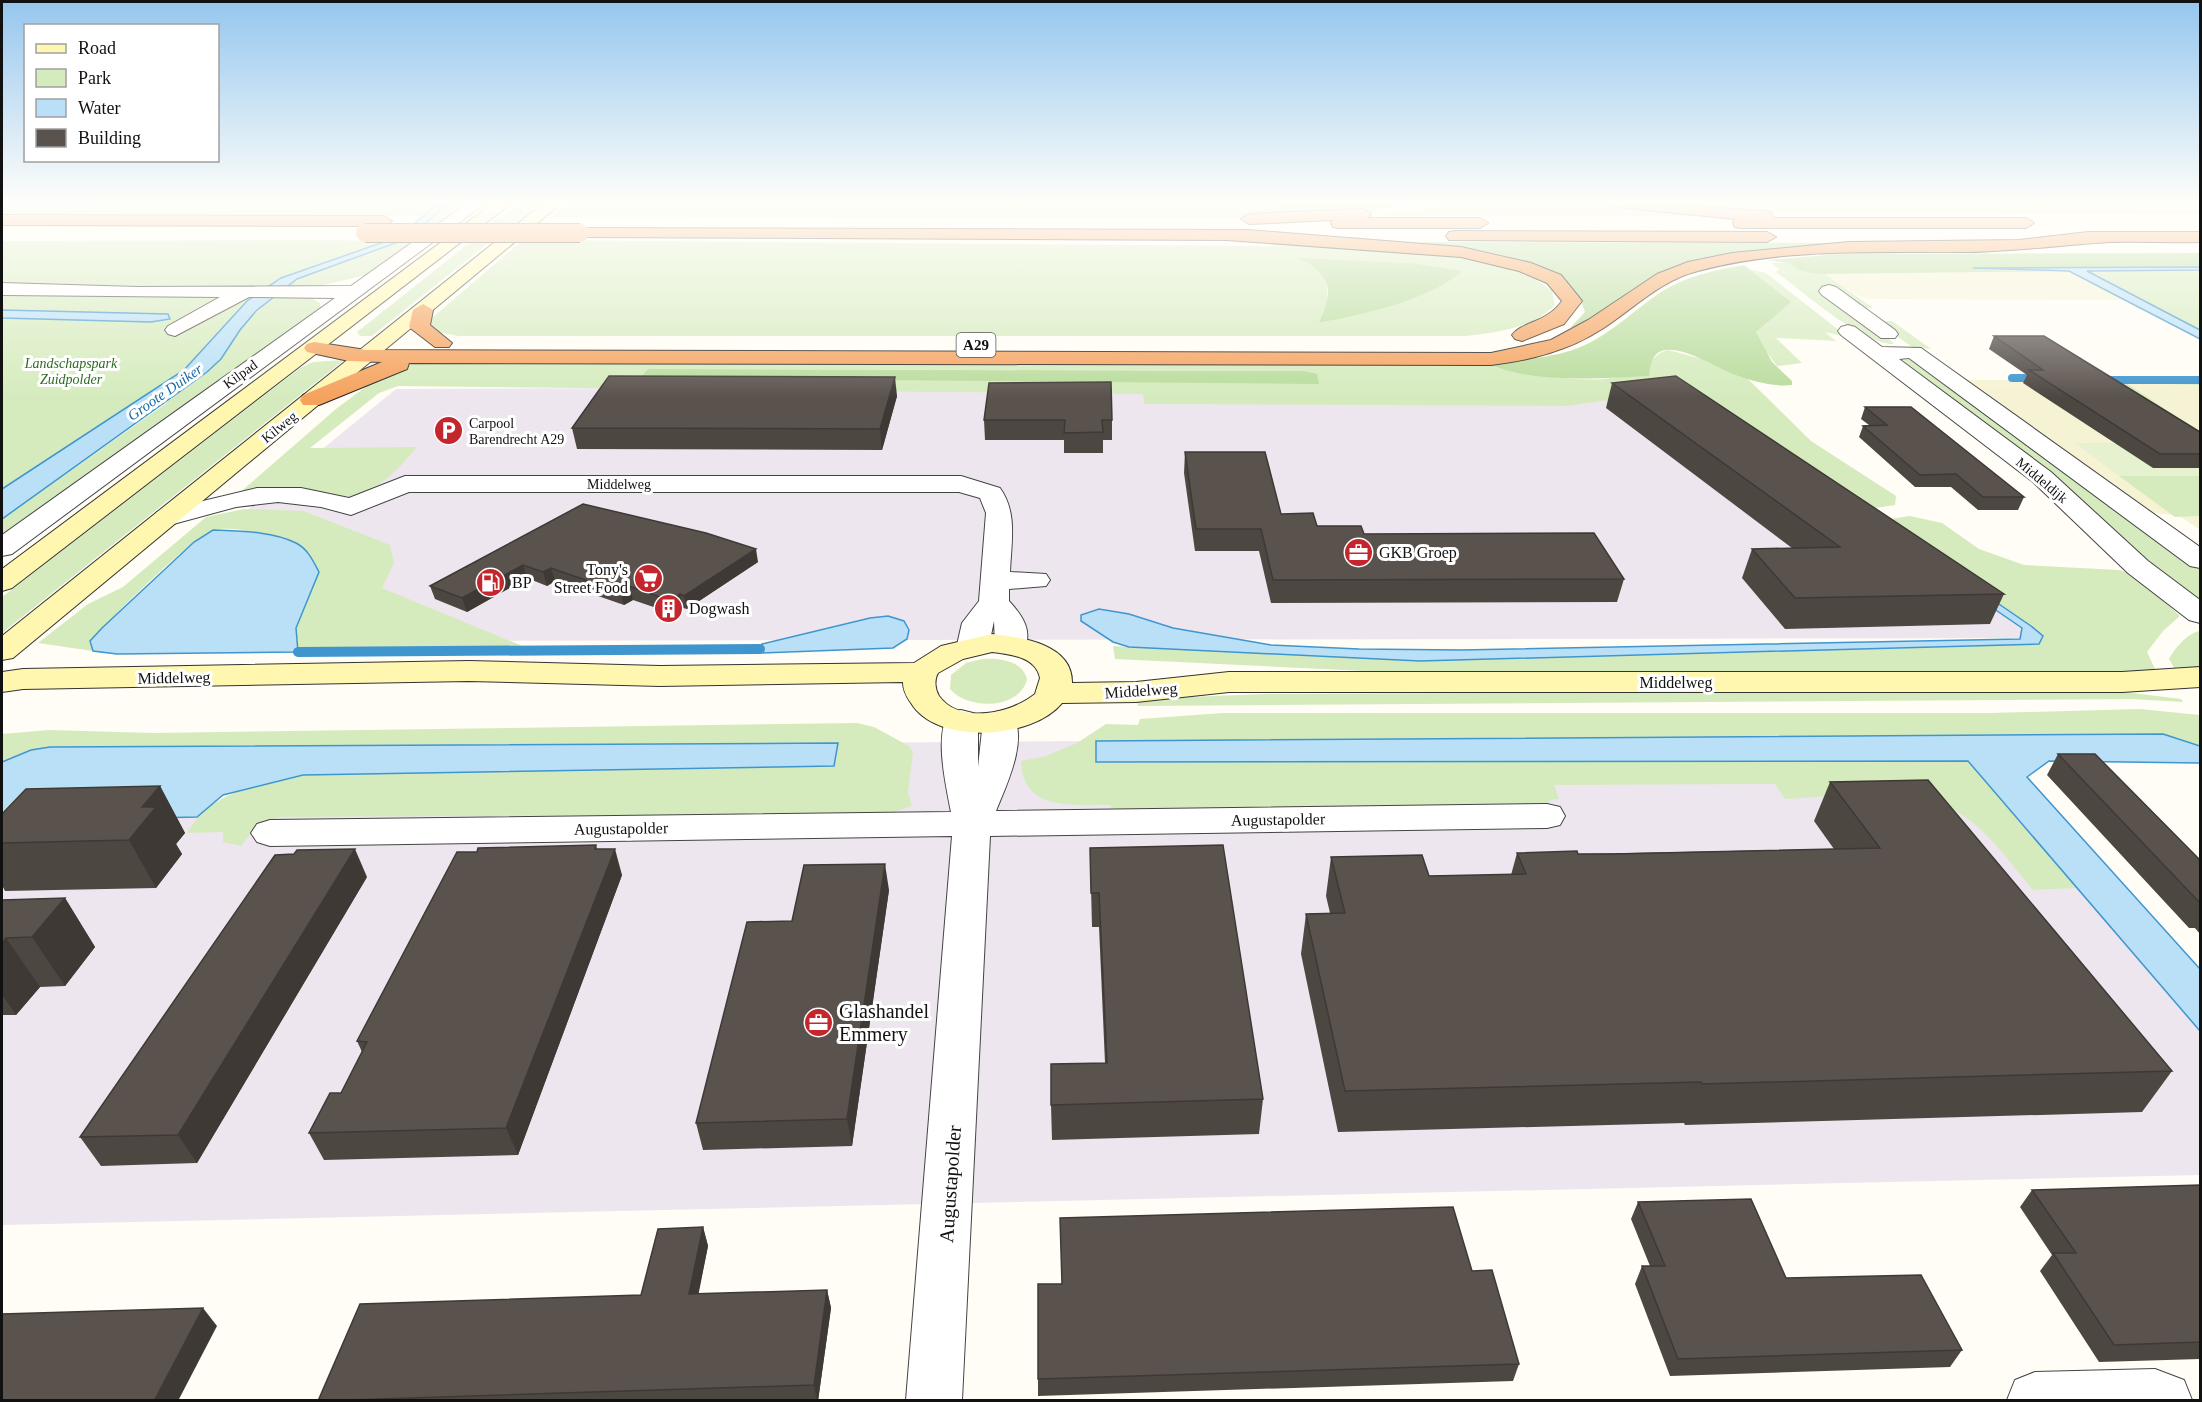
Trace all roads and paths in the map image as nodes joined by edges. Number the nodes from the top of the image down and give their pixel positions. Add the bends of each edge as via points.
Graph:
1 (387, 267) edge
2 (419, 267) edge
3 (475, 267) edge
4 (1526, 267) edge
5 (1690, 267) edge
6 (2, 288) edge
7 (1829, 291) dead end
8 (250, 292) junction
9 (352, 292) junction
10 (423, 310) junction
11 (175, 330) dead end
12 (1848, 331) dead end
13 (1506, 338) dead end
14 (1484, 340) dead end
15 (314, 348) junction
16 (374, 349) junction
17 (439, 350) junction
18 (1914, 352) junction
19 (1877, 353) junction
20 (311, 400) junction
21 (166, 518) junction
22 (2, 548) edge
23 (2200, 560) edge
24 (1036, 580) dead end
25 (2, 582) edge
26 (995, 591) junction
27 (2200, 614) edge
28 (973, 645) junction
29 (1011, 645) junction
30 (2, 651) edge
31 (2200, 677) edge
32 (922, 681) junction
33 (1053, 681) junction
34 (2, 682) edge
35 (2122, 682) junction
36 (2200, 696) edge
37 (2, 698) edge
38 (961, 720) junction
39 (1000, 721) junction
40 (1547, 816) dead end
41 (972, 824) junction
42 (270, 833) dead end
43 (934, 1401) edge
44 (2035, 1401) edge
45 (2164, 1401) edge

1 - 9 street, Kilpad
2 - 15 main road
3 - 10 main road, Kilweg
4 - 13 highway, A29 via 1554,279 1572,301 1565,314 1552,324
5 - 17 highway, A29 via 1662,280 1582,332 1539,352 1491,359 1163,360
6 - 8 street
7 - 18 street, Middeldijk
8 - 9 street
8 - 11 street
9 - 22 street, Kilpad
10 - 16 main road, Kilweg
10 - 17 highway via 419,327
12 - 19 street, Middeldijk
14 - 17 highway, A29 via 1373,346
15 - 16 highway, A29 via 349,356
15 - 25 main road
16 - 17 highway, A29
16 - 20 main road, Kilweg
17 - 20 highway, A29
18 - 19 street
18 - 23 street, Middeldijk
19 - 27 street, Middeldijk via 2042,477 2138,567
20 - 21 main road, Kilweg
21 - 26 street, Middelweg via 246,496 283,493 310,495 351,507 405,484 961,484 991,493 999,513
21 - 30 main road, Kilweg
24 - 26 street
26 - 28 street via 977,622
26 - 29 street via 1011,622
28 - 29 main road
28 - 32 main road via 952,650 935,660
29 - 33 main road via 1045,658
31 - 35 main road, Middelweg
32 - 34 main road, Middelweg via 469,671
32 - 37 main road, Middelweg
32 - 38 main road via 927,703
33 - 35 main road, Middelweg via 1136,692 1229,682
33 - 39 main road via 1041,706 1023,716
35 - 36 main road, Middelweg
38 - 39 main road
38 - 41 street, Augustapolder via 960,771
39 - 41 street, Augustapolder via 998,761
40 - 41 street, Augustapolder
41 - 42 street, Augustapolder
41 - 43 street, Augustapolder
44 - 45 street via 2155,1397

